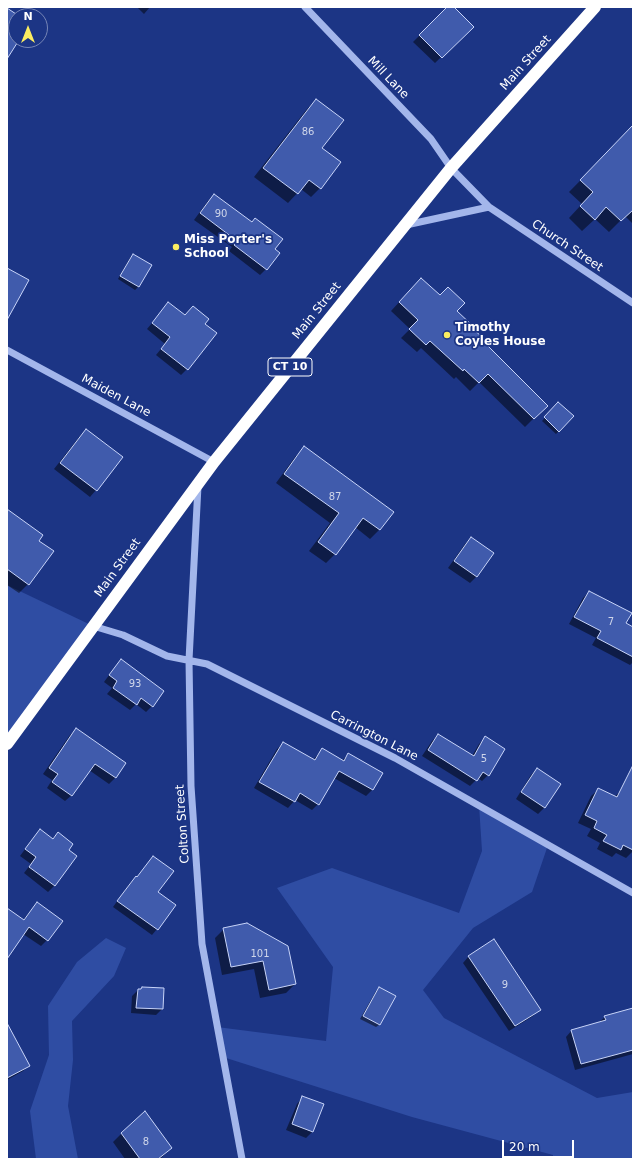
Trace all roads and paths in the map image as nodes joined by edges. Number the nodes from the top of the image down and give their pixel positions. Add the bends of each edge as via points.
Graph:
1 (305, 7) edge
2 (594, 7) edge
3 (451, 168) junction
4 (490, 207) junction
5 (404, 226) junction
6 (633, 303) edge
7 (7, 350) edge
8 (214, 462) junction
9 (198, 484) junction
10 (93, 626) junction
11 (189, 660) junction
12 (7, 744) edge
13 (633, 893) edge
14 (242, 1159) edge

1 - 3 street, Mill Lane via 430,139
2 - 3 highway, Main Street / CT 10
3 - 4 street, Church Street
3 - 5 highway, Main Street / CT 10
4 - 5 street
4 - 6 street, Church Street
5 - 8 highway, Main Street / CT 10
7 - 8 street, Maiden Lane
8 - 9 highway, Main Street / CT 10
9 - 10 highway, Main Street / CT 10
9 - 11 street, Colton Street
10 - 11 street, Carrington Lane via 123,635 167,656
10 - 12 highway, Main Street / CT 10
11 - 13 street, Carrington Lane via 207,664 395,758
11 - 14 street, Colton Street via 191,786 202,944

